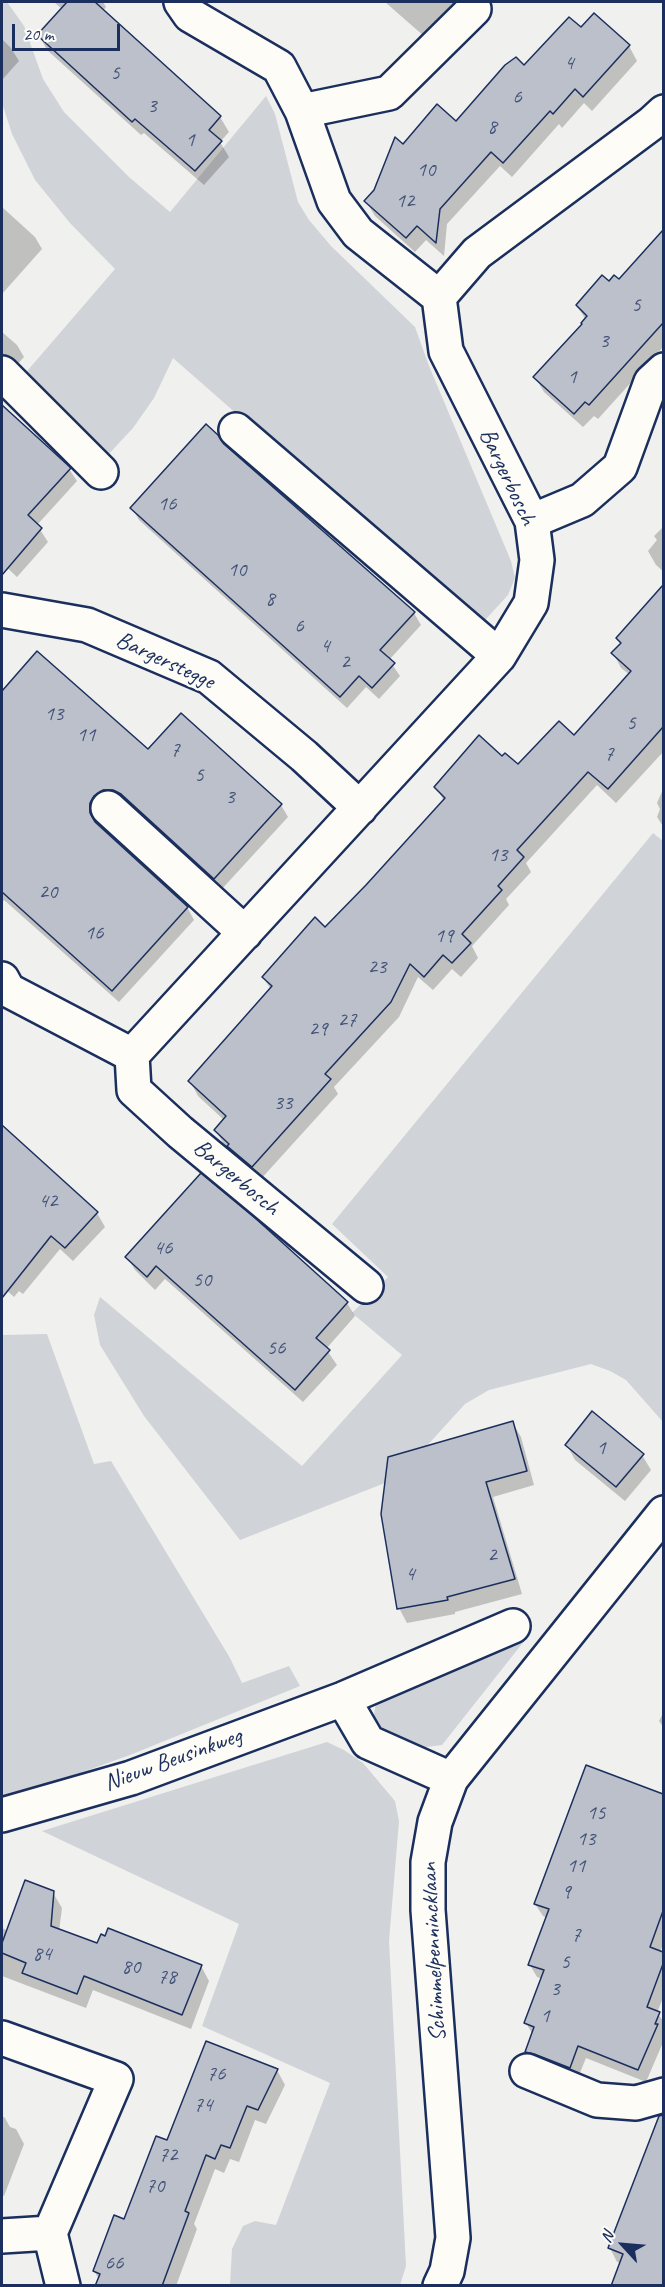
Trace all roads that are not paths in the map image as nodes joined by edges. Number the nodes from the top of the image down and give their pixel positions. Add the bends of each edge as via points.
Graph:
1 (182, 2) edge
2 (474, 9) dead end
3 (302, 111) junction
4 (663, 112) edge
5 (440, 297) junction
6 (663, 370) edge
7 (2, 373) edge
8 (236, 430) dead end
9 (101, 471) dead end
10 (532, 521) junction
11 (2, 610) edge
12 (499, 656) junction
13 (108, 808) dead end
14 (360, 808) junction
15 (245, 933) junction
16 (2, 979) edge
17 (132, 1055) junction
18 (366, 1286) dead end
19 (663, 1513) edge
20 (513, 1626) dead end
21 (343, 1699) junction
22 (451, 1779) junction
23 (2, 1815) edge
24 (2, 2038) edge
25 (527, 2070) dead end
26 (663, 2094) edge
27 (50, 2233) junction
28 (2, 2236) edge
29 (63, 2286) edge
30 (440, 2286) edge

1 - 3 street via 190,15 279,67
2 - 3 street via 389,93
3 - 5 street via 334,201 358,233
4 - 5 street via 477,253
5 - 10 street, Bargerbosch via 446,351
6 - 10 street via 651,382 620,467 582,500
7 - 9 street
8 - 12 street
10 - 12 street, Bargerbosch via 537,560 531,603
11 - 14 street, Bargerstegge via 87,625 209,676
12 - 14 street, Bargerbosch
13 - 15 street
14 - 15 street, Bargerbosch
15 - 17 street, Bargerbosch
16 - 17 street via 8,990
17 - 18 street, Bargerbosch via 134,1090
19 - 22 street, Schimmelpennincklaan
20 - 21 street, Nieuw Beusinkweg
21 - 22 street via 368,1742
21 - 23 street, Nieuw Beusinkweg via 131,1778
22 - 30 street, Schimmelpennincklaan via 435,1822 428,1862 428,1910 453,2238
24 - 27 street via 116,2079
25 - 26 street via 597,2100 636,2103
27 - 28 street
27 - 29 street

